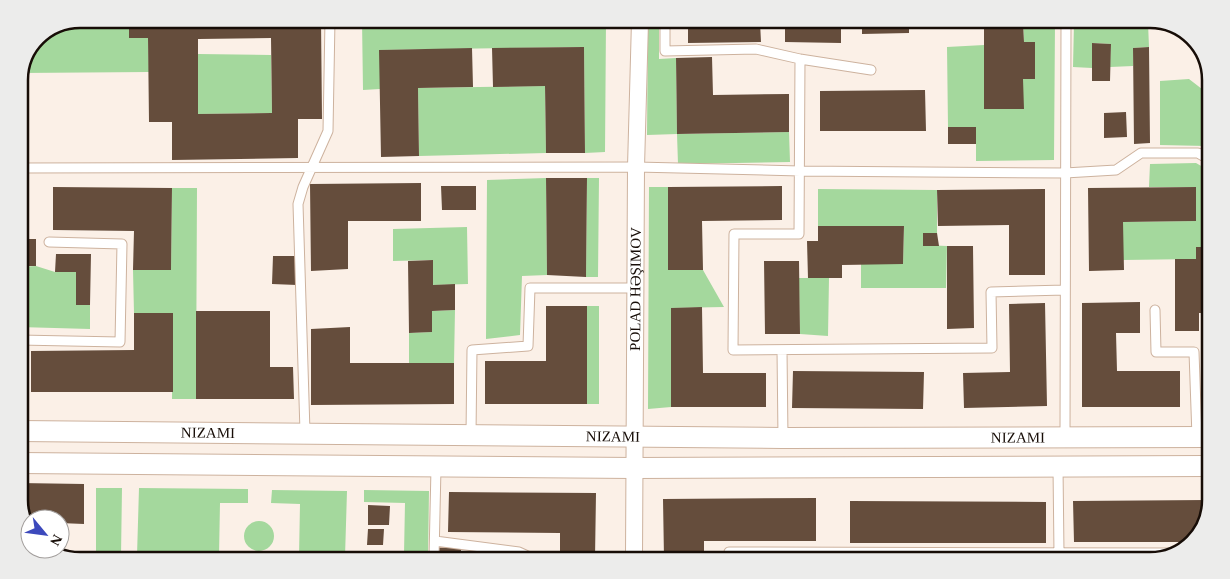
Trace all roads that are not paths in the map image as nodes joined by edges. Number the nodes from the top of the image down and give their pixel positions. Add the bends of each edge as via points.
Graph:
1 (330, 27) edge
2 (640, 27) edge
3 (665, 27) edge
4 (1066, 27) edge
5 (800, 59) junction
6 (871, 70) dead end
7 (1202, 155) edge
8 (312, 167) junction
9 (636, 167) junction
10 (28, 168) edge
11 (800, 171) junction
12 (1065, 173) junction
13 (49, 242) dead end
14 (636, 288) junction
15 (1065, 290) junction
16 (1155, 310) dead end
17 (28, 340) edge
18 (782, 350) junction
19 (28, 430) edge
20 (305, 432) junction
21 (471, 434) junction
22 (635, 436) junction
23 (1065, 437) junction
24 (1202, 437) edge
25 (783, 438) junction
26 (28, 463) edge
27 (1202, 466) edge
28 (1058, 467) junction
29 (436, 468) junction
30 (634, 468) junction
31 (435, 541) junction
32 (434, 552) edge
33 (519, 552) edge
34 (634, 552) edge
35 (1059, 552) edge

1 - 8 lane via 328,132
2 - 9 street, POLAD HƏŞIMOV
3 - 5 lane via 665,51 756,49
4 - 12 lane
5 - 6 lane
5 - 11 lane
7 - 12 lane via 1141,153 1116,170
8 - 9 lane
8 - 10 lane
8 - 20 lane via 298,204
9 - 11 lane
9 - 14 street, POLAD HƏŞIMOV
11 - 12 lane
11 - 18 lane via 799,234 734,234 733,350
12 - 15 lane
13 - 17 lane via 122,244 120,342
14 - 21 lane via 530,288 528,346 472,350
14 - 22 street, POLAD HƏŞIMOV
15 - 18 lane via 991,292 992,348
15 - 23 lane
16 - 24 lane via 1156,352 1194,352
18 - 25 lane
19 - 20 street, NIZAMI
20 - 21 street, NIZAMI
21 - 22 street, NIZAMI
22 - 25 street, NIZAMI
22 - 30 street, POLAD HƏŞIMOV
23 - 24 street, NIZAMI
23 - 25 street, NIZAMI
26 - 29 street, NIZAMI
27 - 28 street, NIZAMI
28 - 30 street, NIZAMI
28 - 35 lane
29 - 30 street, NIZAMI
29 - 31 lane
30 - 34 street, POLAD HƏŞIMOV
31 - 32 lane
31 - 33 lane

